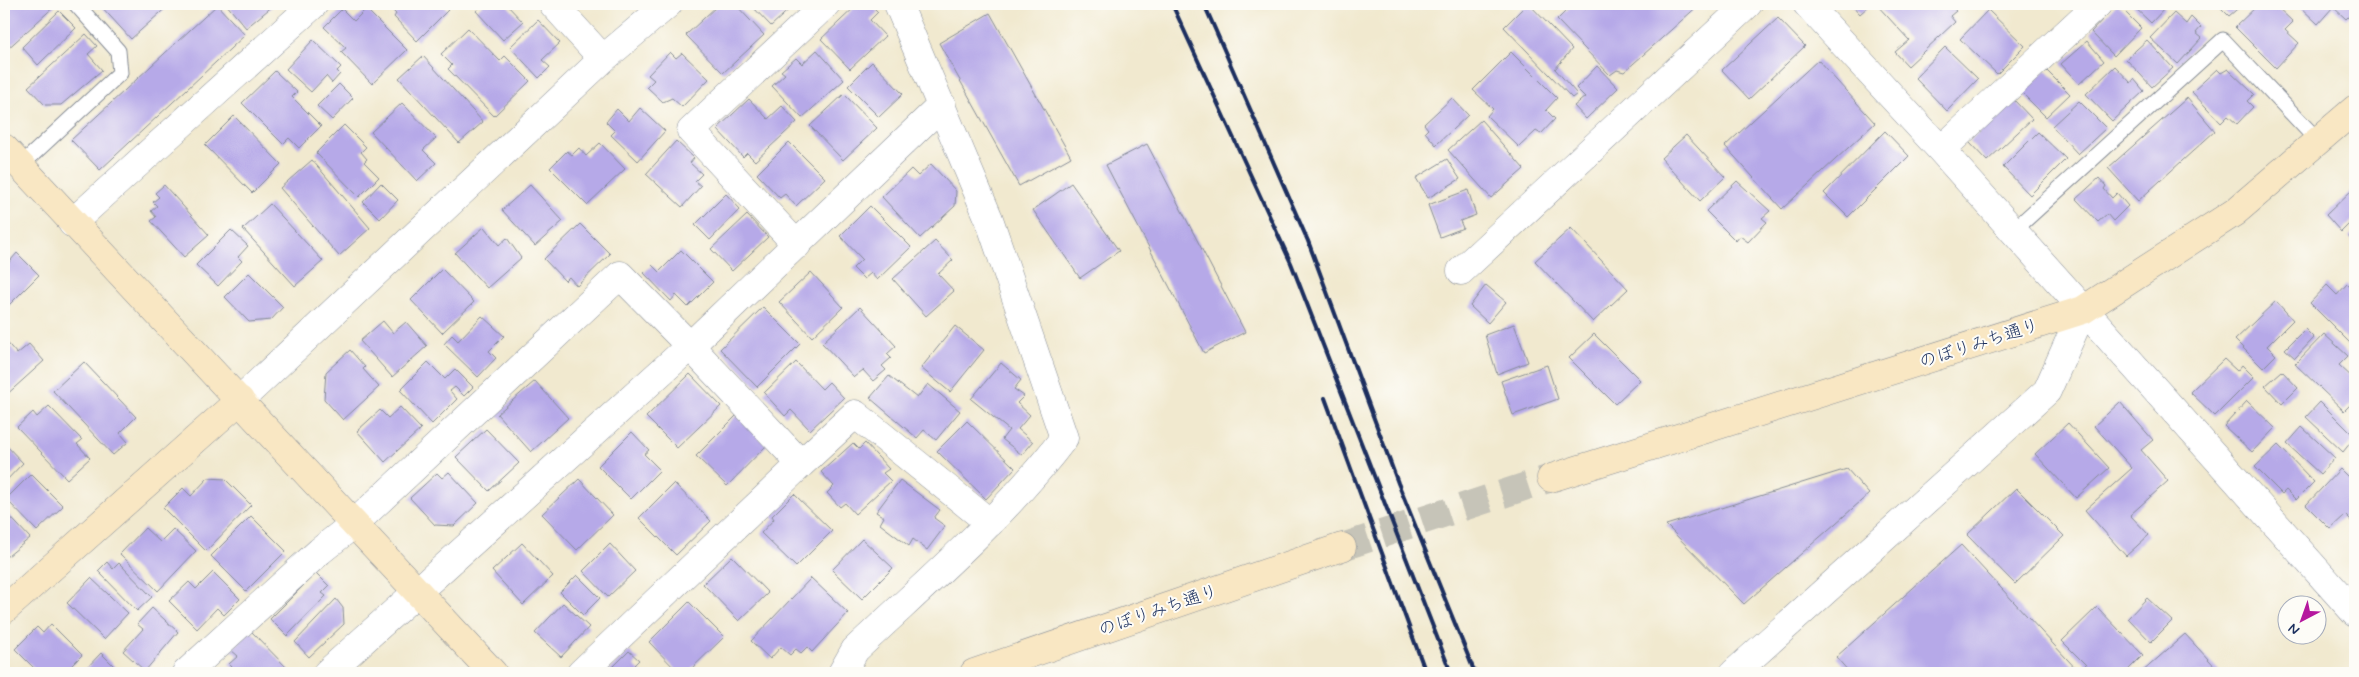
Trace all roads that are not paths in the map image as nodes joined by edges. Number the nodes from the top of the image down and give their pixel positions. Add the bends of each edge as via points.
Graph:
1 (76, 4) edge
2 (553, 4) edge
3 (668, 4) edge
4 (826, 4) edge
5 (898, 4) edge
6 (1748, 4) edge
7 (1807, 4) edge
8 (2098, 4) edge
9 (305, 7) edge
10 (603, 59) junction
11 (942, 106) junction
12 (2355, 109) edge
13 (2318, 141) junction
14 (1941, 150) junction
15 (12, 157) edge
16 (72, 223) junction
17 (2014, 231) junction
18 (797, 245) junction
19 (1461, 271) dead end
20 (2083, 310) junction
21 (690, 346) junction
22 (240, 400) junction
23 (801, 464) junction
24 (1551, 478) tunnel mouth
25 (355, 523) junction
26 (990, 523) junction
27 (1342, 547) tunnel mouth
28 (416, 591) junction
29 (6, 603) edge
30 (2355, 613) edge
31 (482, 670) edge
32 (186, 673) edge
33 (327, 673) edge
34 (581, 673) edge
35 (842, 673) edge
36 (974, 673) edge
37 (1734, 673) edge

1 - 15 lane via 118,51 120,73
2 - 10 street
3 - 10 street
4 - 18 street via 691,131
5 - 11 street
6 - 19 street
7 - 14 street
8 - 14 street
9 - 16 street
10 - 22 street
11 - 18 street
11 - 26 street via 988,218 1064,438 1033,479
12 - 13 street, のぼりみち通り
13 - 17 lane via 2223,40
13 - 20 street, のぼりみち通り via 2235,212
14 - 17 street
15 - 16 street
16 - 22 street
17 - 20 street
18 - 21 street
20 - 24 street, のぼりみち通り
20 - 30 street
20 - 37 street via 2047,391
21 - 23 street
21 - 25 street via 620,276
21 - 28 street
22 - 25 street
22 - 29 street
23 - 26 street via 855,414
23 - 34 street
25 - 28 street
25 - 32 street
26 - 35 street via 855,650
27 - 36 street, のぼりみち通り
28 - 31 street
28 - 33 street

